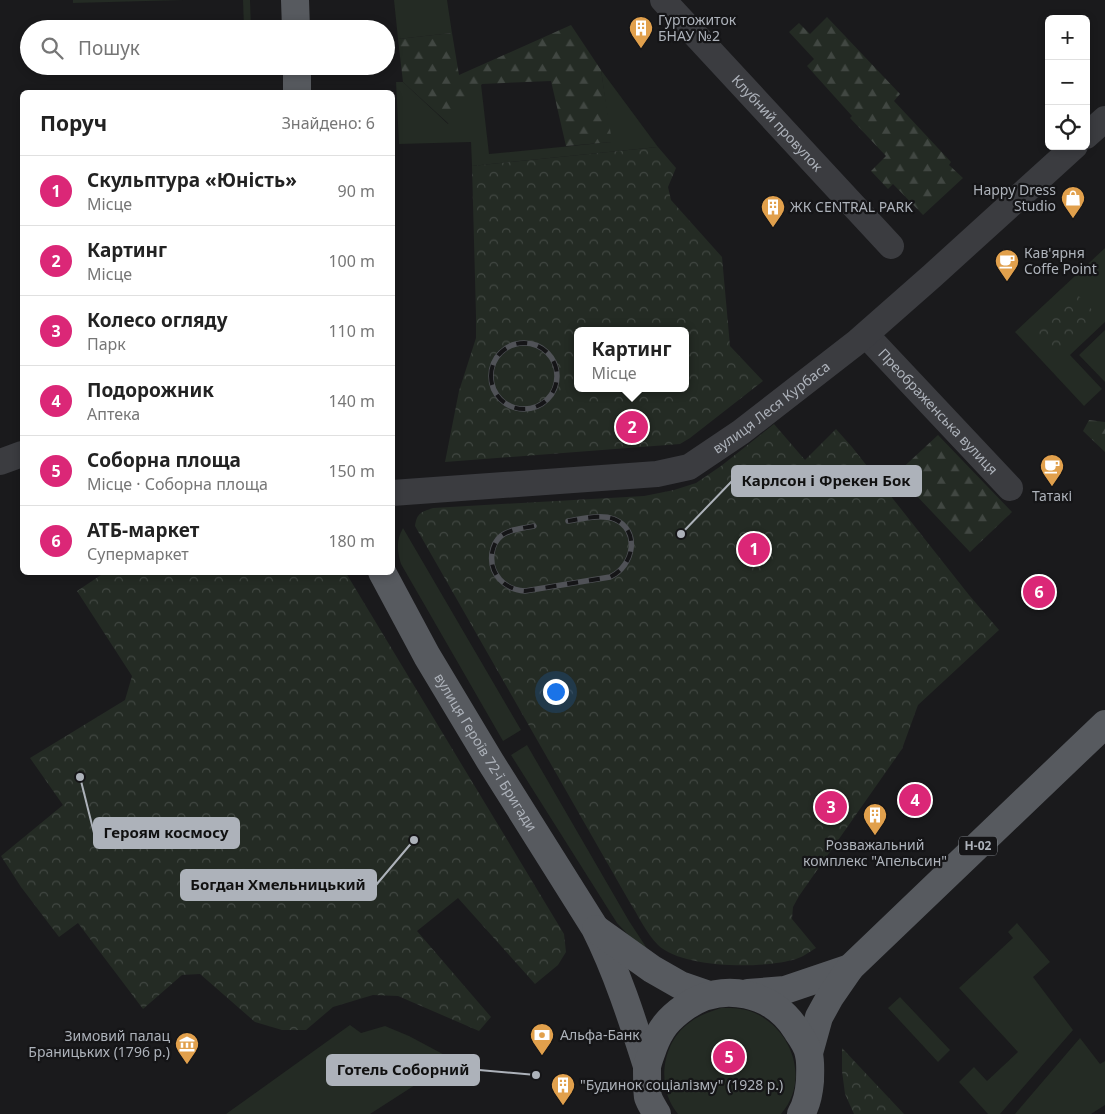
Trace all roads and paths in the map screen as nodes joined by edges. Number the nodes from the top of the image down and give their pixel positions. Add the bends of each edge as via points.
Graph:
1 (295, 0) edge
2 (663, 0) edge
3 (296, 20) edge
4 (297, 75) edge
5 (298, 90) edge
6 (1105, 119) edge
7 (1090, 132) edge
8 (1071, 150) edge
9 (891, 246) dead end
10 (866, 335) junction
11 (20, 455) edge
12 (0, 462) edge
13 (1010, 488) dead end
14 (395, 493) edge
15 (384, 575) edge
16 (1105, 724) edge
17 (595, 928) junction
18 (850, 968) junction
19 (745, 994) junction
20 (709, 995) junction
21 (810, 1063) junction
22 (647, 1066) junction
23 (649, 1108) edge
24 (801, 1114) edge
25 (820, 1114) edge

1 - 3 main road
2 - 9 street, Клубний провулок
4 - 5 main road
6 - 7 street
8 - 10 street, вулиця Леся Курбаса
10 - 13 street, Преображенська вулиця
10 - 14 street, вулиця Леся Курбаса via 689,467 657,474
11 - 12 street
15 - 17 main road, вулиця Героїв 72-ї Бригади via 485,753
16 - 18 main road, Н-02
17 - 20 main road, вулиця Героїв 72-ї Бригади via 652,969 680,985
17 - 22 main road, вулиця Героїв 72-ї Бригади via 625,999
18 - 19 main road, Н-02 via 785,990
18 - 21 main road, Н-02 via 820,1017
19 - 20 main road, Н-02
19 - 21 main road via 762,999 791,1020
20 - 22 main road, Н-02 via 692,1002 665,1024
21 - 24 main road via 809,1091
21 - 25 main road, Н-02
22 - 23 main road, Н-02

